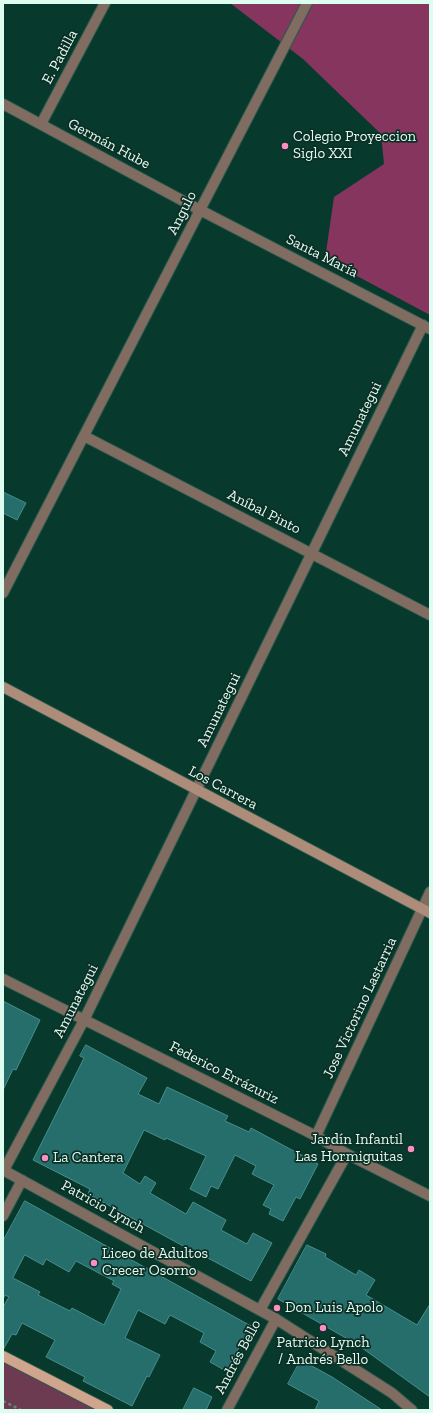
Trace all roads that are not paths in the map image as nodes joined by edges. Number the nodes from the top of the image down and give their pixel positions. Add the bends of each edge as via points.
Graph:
1 (105, 3) edge
2 (307, 3) edge
3 (3, 104) edge
4 (41, 124) junction
5 (200, 210) junction
6 (426, 327) edge
7 (84, 436) junction
8 (312, 554) junction
9 (3, 593) edge
10 (430, 615) edge
11 (3, 687) edge
12 (196, 791) junction
13 (430, 892) edge
14 (426, 911) edge
15 (3, 979) edge
16 (84, 1020) junction
17 (316, 1136) junction
18 (347, 1154) junction
19 (4, 1170) edge
20 (22, 1180) junction
21 (430, 1196) edge
22 (3, 1216) edge
23 (260, 1310) junction
24 (276, 1319) junction
25 (3, 1356) edge
26 (108, 1410) edge
27 (227, 1410) edge
28 (412, 1410) edge

1 - 4 street, E. Padilla
2 - 5 street, Angulo
3 - 4 street, Germán Hube
4 - 5 street, Germán Hube
5 - 6 street, Santa María
5 - 7 street, Angulo
6 - 8 street, Amunategui
7 - 8 street, Aníbal Pinto
7 - 9 street, Angulo
8 - 10 street, Aníbal Pinto
8 - 12 street, Amunategui
11 - 12 main road, Los Carrera
12 - 14 main road, Los Carrera
12 - 16 street, Amunategui
13 - 14 street, Jose Victorino Lastarria
14 - 17 street, Jose Victorino Lastarria
15 - 16 street, Federico Errázuriz
16 - 17 street, Federico Errázuriz
16 - 19 street, Amunategui
17 - 18 street, Federico Errázuriz
18 - 21 street, Federico Errázuriz
18 - 23 street
19 - 20 street, Patricio Lynch
20 - 22 street
20 - 23 street, Patricio Lynch
23 - 24 street, Patricio Lynch
24 - 27 street, Andrés Bello
24 - 28 street, Patricio Lynch via 392,1393
25 - 26 main road

